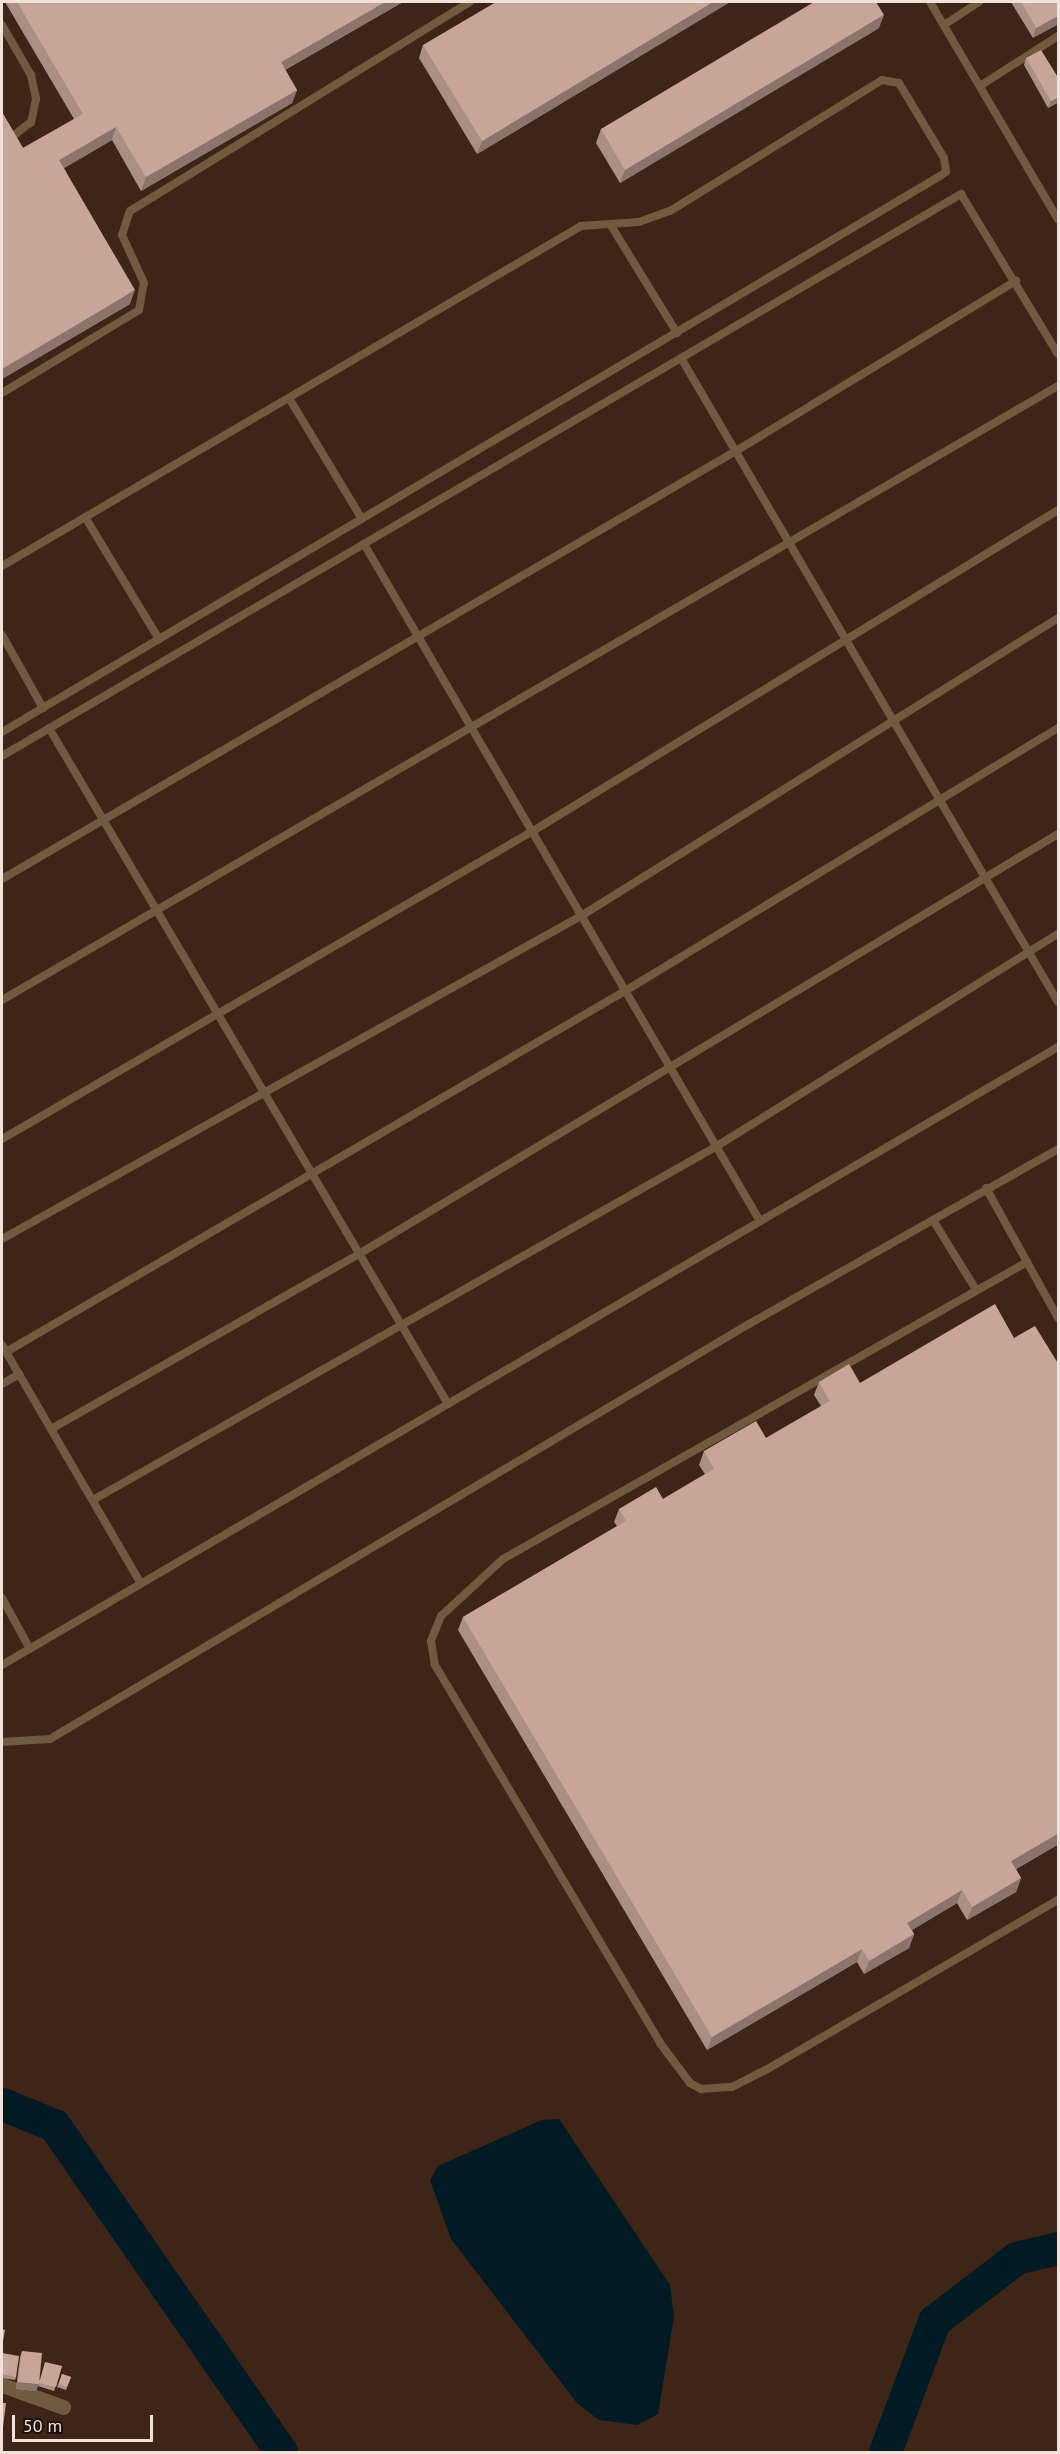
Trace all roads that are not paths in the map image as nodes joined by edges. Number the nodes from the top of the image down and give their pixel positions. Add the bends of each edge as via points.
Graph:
1 (470, 2) edge
2 (930, 2) edge
3 (979, 2) edge
4 (2, 25) edge
5 (944, 25) junction
6 (1059, 36) edge
7 (980, 86) junction
8 (7, 141) edge
9 (1059, 219) edge
10 (610, 224) junction
11 (1016, 281) junction
12 (677, 333) junction
13 (1059, 354) edge
14 (681, 358) junction
15 (1059, 386) edge
16 (2, 393) edge
17 (289, 398) junction
18 (736, 451) junction
19 (1059, 510) edge
20 (85, 517) junction
21 (362, 519) junction
22 (789, 542) junction
23 (364, 544) junction
24 (2, 566) edge
25 (1059, 618) edge
26 (2, 635) edge
27 (421, 636) junction
28 (159, 639) junction
29 (848, 643) junction
30 (43, 708) junction
31 (892, 717) junction
32 (49, 728) junction
33 (1059, 728) edge
34 (472, 729) junction
35 (2, 732) edge
36 (2, 756) edge
37 (940, 800) junction
38 (104, 820) junction
39 (533, 831) junction
40 (1059, 834) edge
41 (986, 878) junction
42 (2, 879) edge
43 (157, 910) junction
44 (582, 916) junction
45 (1059, 934) edge
46 (1029, 952) junction
47 (625, 992) junction
48 (2, 1000) edge
49 (1059, 1002) edge
50 (219, 1015) junction
51 (1059, 1047) edge
52 (670, 1069) junction
53 (264, 1092) junction
54 (2, 1139) edge
55 (717, 1146) junction
56 (1059, 1149) edge
57 (312, 1172) junction
58 (986, 1188) junction
59 (933, 1220) junction
60 (760, 1221) junction
61 (2, 1239) edge
62 (359, 1254) junction
63 (1027, 1262) junction
64 (975, 1288) junction
65 (1059, 1318) edge
66 (403, 1328) junction
67 (4, 1348) edge
68 (19, 1374) junction
69 (2, 1384) edge
70 (448, 1404) junction
71 (51, 1429) junction
72 (93, 1500) junction
73 (141, 1584) junction
74 (2, 1598) edge
75 (30, 1649) junction
76 (2, 1665) edge
77 (2, 1742) edge
78 (1059, 1900) edge
79 (2, 2385) edge
80 (63, 2407) dead end

1 - 16 lane via 130,211 122,235 144,283 139,310
2 - 5 lane
3 - 5 lane
4 - 8 lane via 31,75 37,110 22,132
5 - 7 lane
6 - 7 lane
7 - 9 lane
10 - 12 lane
10 - 12 lane via 670,212 882,80 899,82 944,158 946,172
10 - 17 lane via 581,226
11 - 13 lane
11 - 14 lane via 962,194
11 - 18 lane
12 - 21 lane
14 - 18 lane
14 - 23 lane
15 - 22 lane
17 - 20 lane
17 - 21 lane
18 - 22 lane
18 - 27 lane
19 - 29 lane
20 - 24 lane
20 - 28 lane
21 - 28 lane
22 - 29 lane
22 - 34 lane
23 - 27 lane
23 - 32 lane
25 - 31 lane
26 - 30 lane
27 - 34 lane
27 - 38 lane
28 - 30 lane
29 - 31 lane
29 - 39 lane
30 - 35 lane
31 - 37 lane
31 - 44 lane
32 - 36 lane
32 - 38 lane
33 - 37 lane
34 - 39 lane
34 - 43 lane
37 - 41 lane
37 - 47 lane
38 - 42 lane
38 - 43 lane
39 - 44 lane
39 - 50 lane
40 - 41 lane
41 - 46 lane
41 - 52 lane
43 - 48 lane
43 - 50 lane
44 - 47 lane
44 - 53 lane
45 - 46 lane
46 - 49 lane
46 - 55 lane
47 - 52 lane
47 - 57 lane
50 - 53 lane
50 - 54 lane
51 - 60 lane
52 - 55 lane
52 - 62 lane
53 - 57 lane
53 - 61 lane
55 - 60 lane
55 - 66 lane
56 - 58 lane
57 - 62 lane
57 - 67 lane
58 - 59 lane
58 - 63 lane
59 - 64 lane
59 - 77 lane via 50,1739
60 - 70 lane
62 - 66 lane
62 - 71 lane
63 - 64 lane
63 - 65 lane
64 - 78 lane via 503,1559 441,1616 431,1641 435,1665 660,2043 690,2083 701,2089 732,2087 764,2071
66 - 70 lane
66 - 72 lane
67 - 68 lane
68 - 69 lane
68 - 71 lane
70 - 73 lane
71 - 72 lane
72 - 73 lane
73 - 75 lane
74 - 75 lane
75 - 76 lane
79 - 80 street

